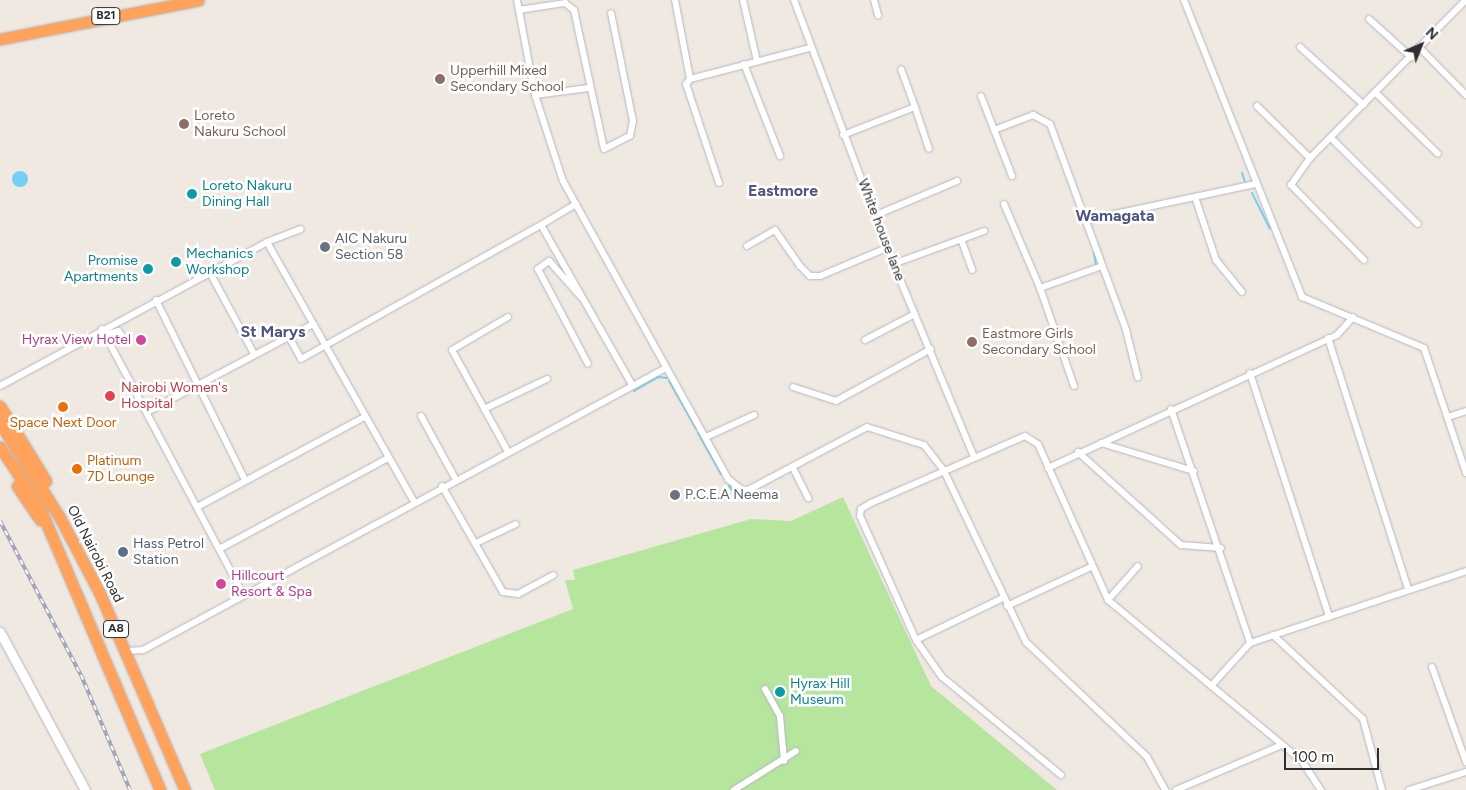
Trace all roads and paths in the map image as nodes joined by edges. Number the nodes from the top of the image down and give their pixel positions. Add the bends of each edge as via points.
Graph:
1 (198, 0) edge
2 (517, 0) edge
3 (675, 0) edge
4 (743, 0) edge
5 (794, 0) edge
6 (874, 0) edge
7 (1184, 0) edge
8 (1466, 0) edge
9 (519, 10) junction
10 (611, 13) dead end
11 (878, 15) dead end
12 (1369, 19) dead end
13 (0, 37) edge
14 (1300, 46) dead end
15 (810, 48) junction
16 (1419, 48) junction
17 (1411, 57) junction
18 (757, 61) junction
19 (744, 64) junction
20 (901, 69) dead end
21 (690, 78) junction
22 (589, 88) junction
23 (1375, 92) junction
24 (535, 95) junction
25 (1466, 95) edge
26 (981, 96) dead end
27 (1364, 105) junction
28 (1257, 106) dead end
29 (915, 107) junction
30 (994, 130) junction
31 (843, 135) junction
32 (1331, 138) junction
33 (929, 149) dead end
34 (1438, 154) dead end
35 (780, 156) dead end
36 (1310, 158) junction
37 (1012, 176) dead end
38 (957, 181) dead end
39 (719, 182) dead end
40 (1255, 184) junction
41 (1196, 200) junction
42 (576, 204) junction
43 (1004, 204) dead end
44 (876, 215) junction
45 (1087, 220) junction
46 (541, 224) junction
47 (1418, 224) dead end
48 (301, 230) dead end
49 (984, 231) dead end
50 (961, 239) junction
51 (266, 242) junction
52 (747, 246) dead end
53 (887, 248) junction
54 (1364, 260) dead end
55 (894, 264) junction
56 (1102, 266) junction
57 (972, 270) dead end
58 (209, 271) junction
59 (1040, 288) junction
60 (1242, 292) dead end
61 (156, 300) junction
62 (590, 307) junction
63 (915, 314) junction
64 (508, 316) dead end
65 (1353, 316) junction
66 (314, 324) junction
67 (104, 332) junction
68 (122, 336) dead end
69 (289, 337) junction
70 (1328, 338) junction
71 (865, 340) dead end
72 (325, 346) junction
73 (931, 349) junction
74 (254, 354) junction
75 (588, 364) dead end
76 (664, 369) junction
77 (1250, 373) junction
78 (1138, 378) dead end
79 (547, 379) dead end
80 (200, 383) junction
81 (0, 386) edge
82 (633, 386) junction
83 (1074, 386) dead end
84 (793, 387) dead end
85 (0, 406) edge
86 (484, 409) junction
87 (1172, 409) junction
88 (149, 411) junction
89 (1466, 411) edge
90 (754, 415) dead end
91 (421, 416) dead end
92 (364, 417) junction
93 (1448, 417) junction
94 (0, 423) edge
95 (706, 437) junction
96 (1101, 443) junction
97 (0, 447) edge
98 (507, 450) junction
99 (1078, 452) junction
100 (974, 456) junction
101 (388, 458) junction
102 (0, 459) edge
103 (792, 468) junction
104 (1048, 468) junction
105 (944, 470) junction
106 (1194, 472) junction
107 (1466, 473) edge
108 (455, 478) junction
109 (245, 480) junction
110 (442, 486) junction
111 (808, 498) dead end
112 (414, 502) junction
113 (199, 506) junction
114 (60, 518) junction
115 (516, 524) dead end
116 (47, 530) junction
117 (476, 542) junction
118 (222, 548) junction
119 (1221, 548) junction
120 (1138, 566) dead end
121 (1091, 567) junction
122 (1466, 571) edge
123 (553, 575) dead end
124 (1408, 589) junction
125 (244, 596) junction
126 (1003, 598) junction
127 (1108, 600) junction
128 (1007, 606) junction
129 (1329, 616) junction
130 (0, 632) edge
131 (1273, 635) junction
132 (916, 640) junction
133 (1250, 643) junction
134 (127, 652) junction
135 (1432, 667) dead end
136 (1211, 686) junction
137 (765, 689) dead end
138 (1282, 745) junction
139 (796, 751) dead end
140 (784, 761) junction
141 (1466, 762) edge
142 (1466, 772) edge
143 (1061, 775) dead end
144 (1440, 781) junction
145 (85, 790) edge
146 (160, 790) edge
147 (185, 790) edge
148 (734, 790) edge
149 (1165, 790) edge
150 (1176, 790) edge
151 (1321, 790) edge
152 (1382, 790) edge
153 (1409, 790) edge
154 (1443, 790) edge

1 - 13 highway, B21
2 - 9 street
3 - 21 street
4 - 18 street
5 - 15 street, White house lane
6 - 11 street
7 - 40 street
8 - 16 street
9 - 22 street via 570,6
9 - 24 street
10 - 22 street via 633,121 630,136 610,149 601,147
12 - 17 street
14 - 27 street
15 - 18 street
15 - 31 street, White house lane
16 - 17 street
16 - 25 street
17 - 23 street
18 - 19 street
19 - 21 street
19 - 35 street
20 - 29 street
21 - 39 street via 684,90
22 - 24 street
23 - 27 street
23 - 34 street
24 - 42 street via 550,149
26 - 30 street
27 - 32 street
28 - 36 street
29 - 31 street
29 - 33 street
30 - 37 street
30 - 45 street via 1033,115 1047,119
31 - 44 street, White house lane
32 - 36 street
32 - 47 street
36 - 54 street via 1291,185
38 - 44 street
40 - 41 street
40 - 65 street via 1302,296
41 - 45 street
41 - 60 street via 1216,260
42 - 46 street
42 - 76 street
43 - 59 street
44 - 53 street, White house lane
45 - 56 street
46 - 62 street
46 - 72 street
48 - 51 street
49 - 50 street
50 - 55 street
50 - 57 street
51 - 58 street
51 - 66 street
52 - 53 street via 775,230 810,276 820,276
53 - 55 street, White house lane
55 - 63 street, White house lane
56 - 59 street
56 - 78 street
58 - 61 street
58 - 74 street
59 - 83 street
61 - 67 street
61 - 80 street
62 - 75 street via 549,261 538,269
62 - 82 street
63 - 71 street
63 - 73 street, White house lane
64 - 86 street via 452,350
65 - 70 street via 1347,327
65 - 93 street via 1424,348
66 - 69 street
66 - 72 street
67 - 68 street via 118,331
67 - 81 street
67 - 88 street
69 - 72 street via 300,359
69 - 74 street
70 - 77 street
70 - 124 street
72 - 92 street
73 - 84 street via 836,401
73 - 100 street, White house lane
74 - 80 street
76 - 82 street
76 - 95 street
77 - 87 street
77 - 129 street
79 - 86 street
80 - 88 street
80 - 109 street
82 - 98 street
85 - 114 highway via 45,478
86 - 98 street
87 - 96 street
87 - 106 street
88 - 113 street
89 - 93 street
90 - 95 street
91 - 108 street
92 - 101 street
92 - 109 street
93 - 107 street
94 - 114 highway, Old Nairobi Road / A8
95 - 103 street via 728,479 744,491
96 - 99 street
96 - 106 street
97 - 116 highway, A8
98 - 108 street
99 - 104 street
99 - 119 street via 1181,545
100 - 104 street via 1025,436 1038,444
100 - 105 street
101 - 112 street
101 - 118 street
102 - 116 highway
103 - 105 street via 875,426 924,445
103 - 111 street
104 - 121 street
105 - 126 street
105 - 132 street via 871,503 862,509 860,516
106 - 119 street
108 - 110 street
109 - 113 street
110 - 112 street
110 - 117 street
112 - 125 street
113 - 118 street
114 - 134 highway, Old Nairobi Road / A8
115 - 117 street
116 - 146 highway, A8
117 - 123 street via 506,595 518,594
118 - 125 street
119 - 133 street
120 - 127 street
121 - 127 street
121 - 128 street
122 - 124 street
124 - 129 street
125 - 134 street via 143,650
126 - 128 street
126 - 132 street
127 - 136 street
128 - 149 street via 1026,642 1147,757
129 - 131 street
130 - 145 street
131 - 133 street
131 - 152 street via 1362,719
132 - 143 street via 942,677
133 - 136 street
134 - 147 highway, Old Nairobi Road / A8
135 - 141 street
136 - 138 street
137 - 140 street via 780,716
138 - 150 street
138 - 151 street via 1302,761
139 - 140 street
140 - 148 street
142 - 144 street
144 - 153 street
144 - 154 street

